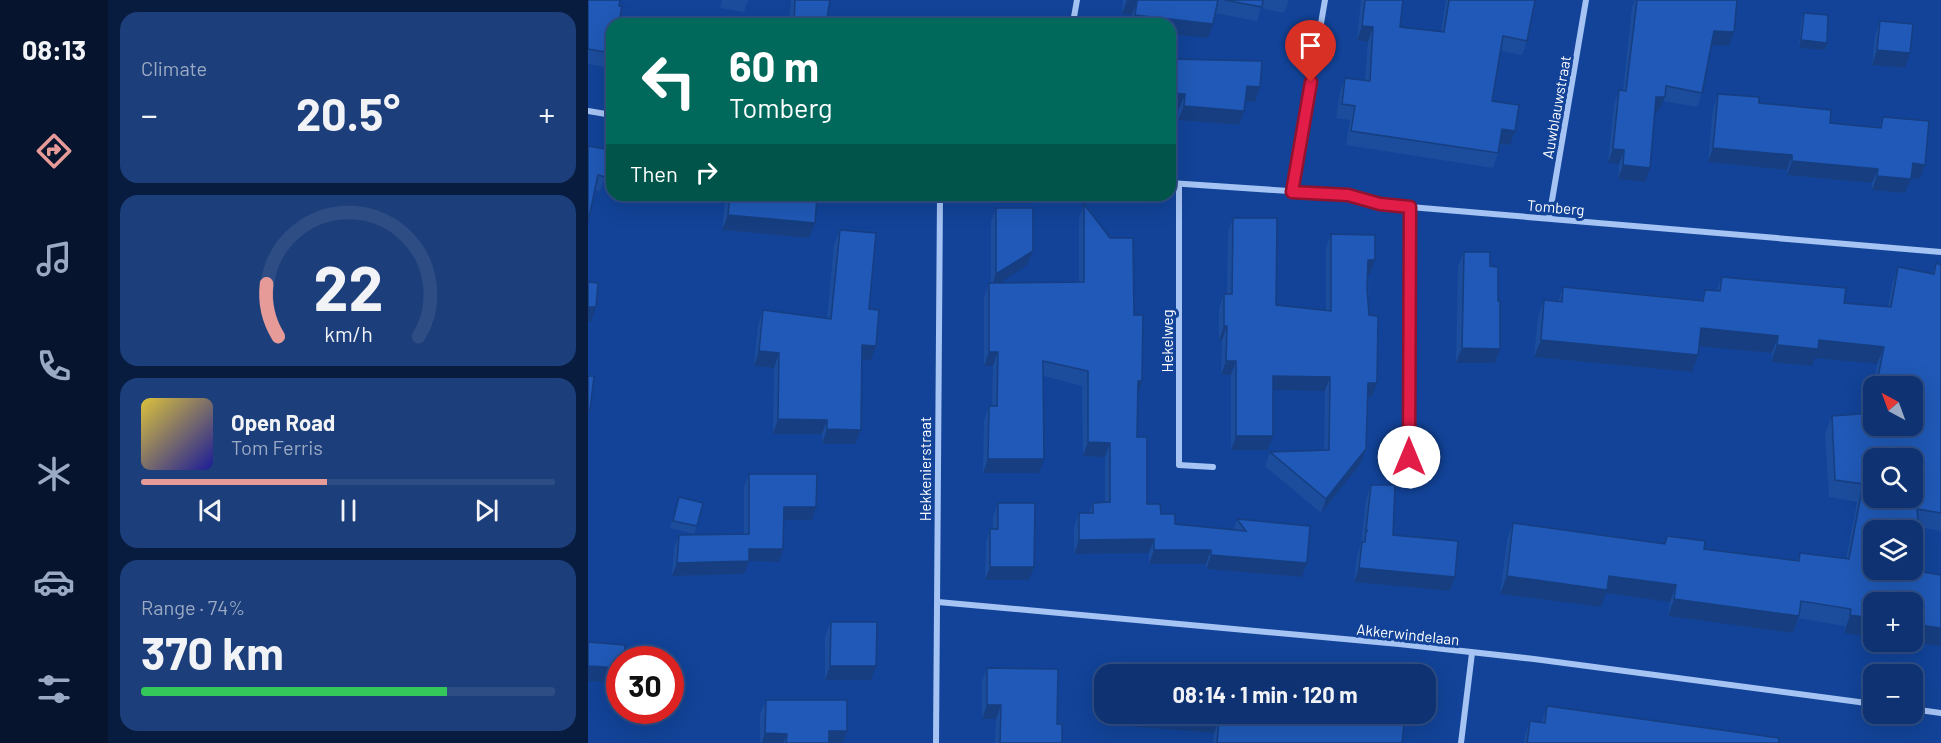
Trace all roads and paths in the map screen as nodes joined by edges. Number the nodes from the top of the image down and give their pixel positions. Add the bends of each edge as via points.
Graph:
1 (1077, 0) edge
2 (1325, 0) edge
3 (1586, 0) edge
4 (1074, 17) dead end
5 (588, 111) edge
6 (606, 114) edge
7 (1176, 184) edge
8 (1179, 184) junction
9 (1292, 192) junction
10 (940, 201) edge
11 (1410, 207) junction
12 (1549, 218) junction
13 (1941, 252) edge
14 (1213, 467) dead end
15 (1411, 486) dead end
16 (938, 602) junction
17 (1472, 653) junction
18 (1863, 703) edge
19 (1923, 711) edge
20 (1941, 713) edge
21 (936, 743) edge
22 (1461, 743) edge

1 - 4 street
2 - 9 street
3 - 12 street, Auwblauwstraat
5 - 6 street
7 - 8 street, Tomberg
8 - 9 street, Tomberg
8 - 14 street, Hekelweg via 1179,465
9 - 11 street, Tomberg via 1348,195
10 - 16 street, Hekkenierstraat
11 - 12 street, Tomberg
11 - 15 street
12 - 13 street, Tomberg
16 - 17 street, Akkerwindelaan
16 - 21 street, Hekkenierstraat
17 - 18 street, Akkerwindelaan
17 - 22 street
19 - 20 street

